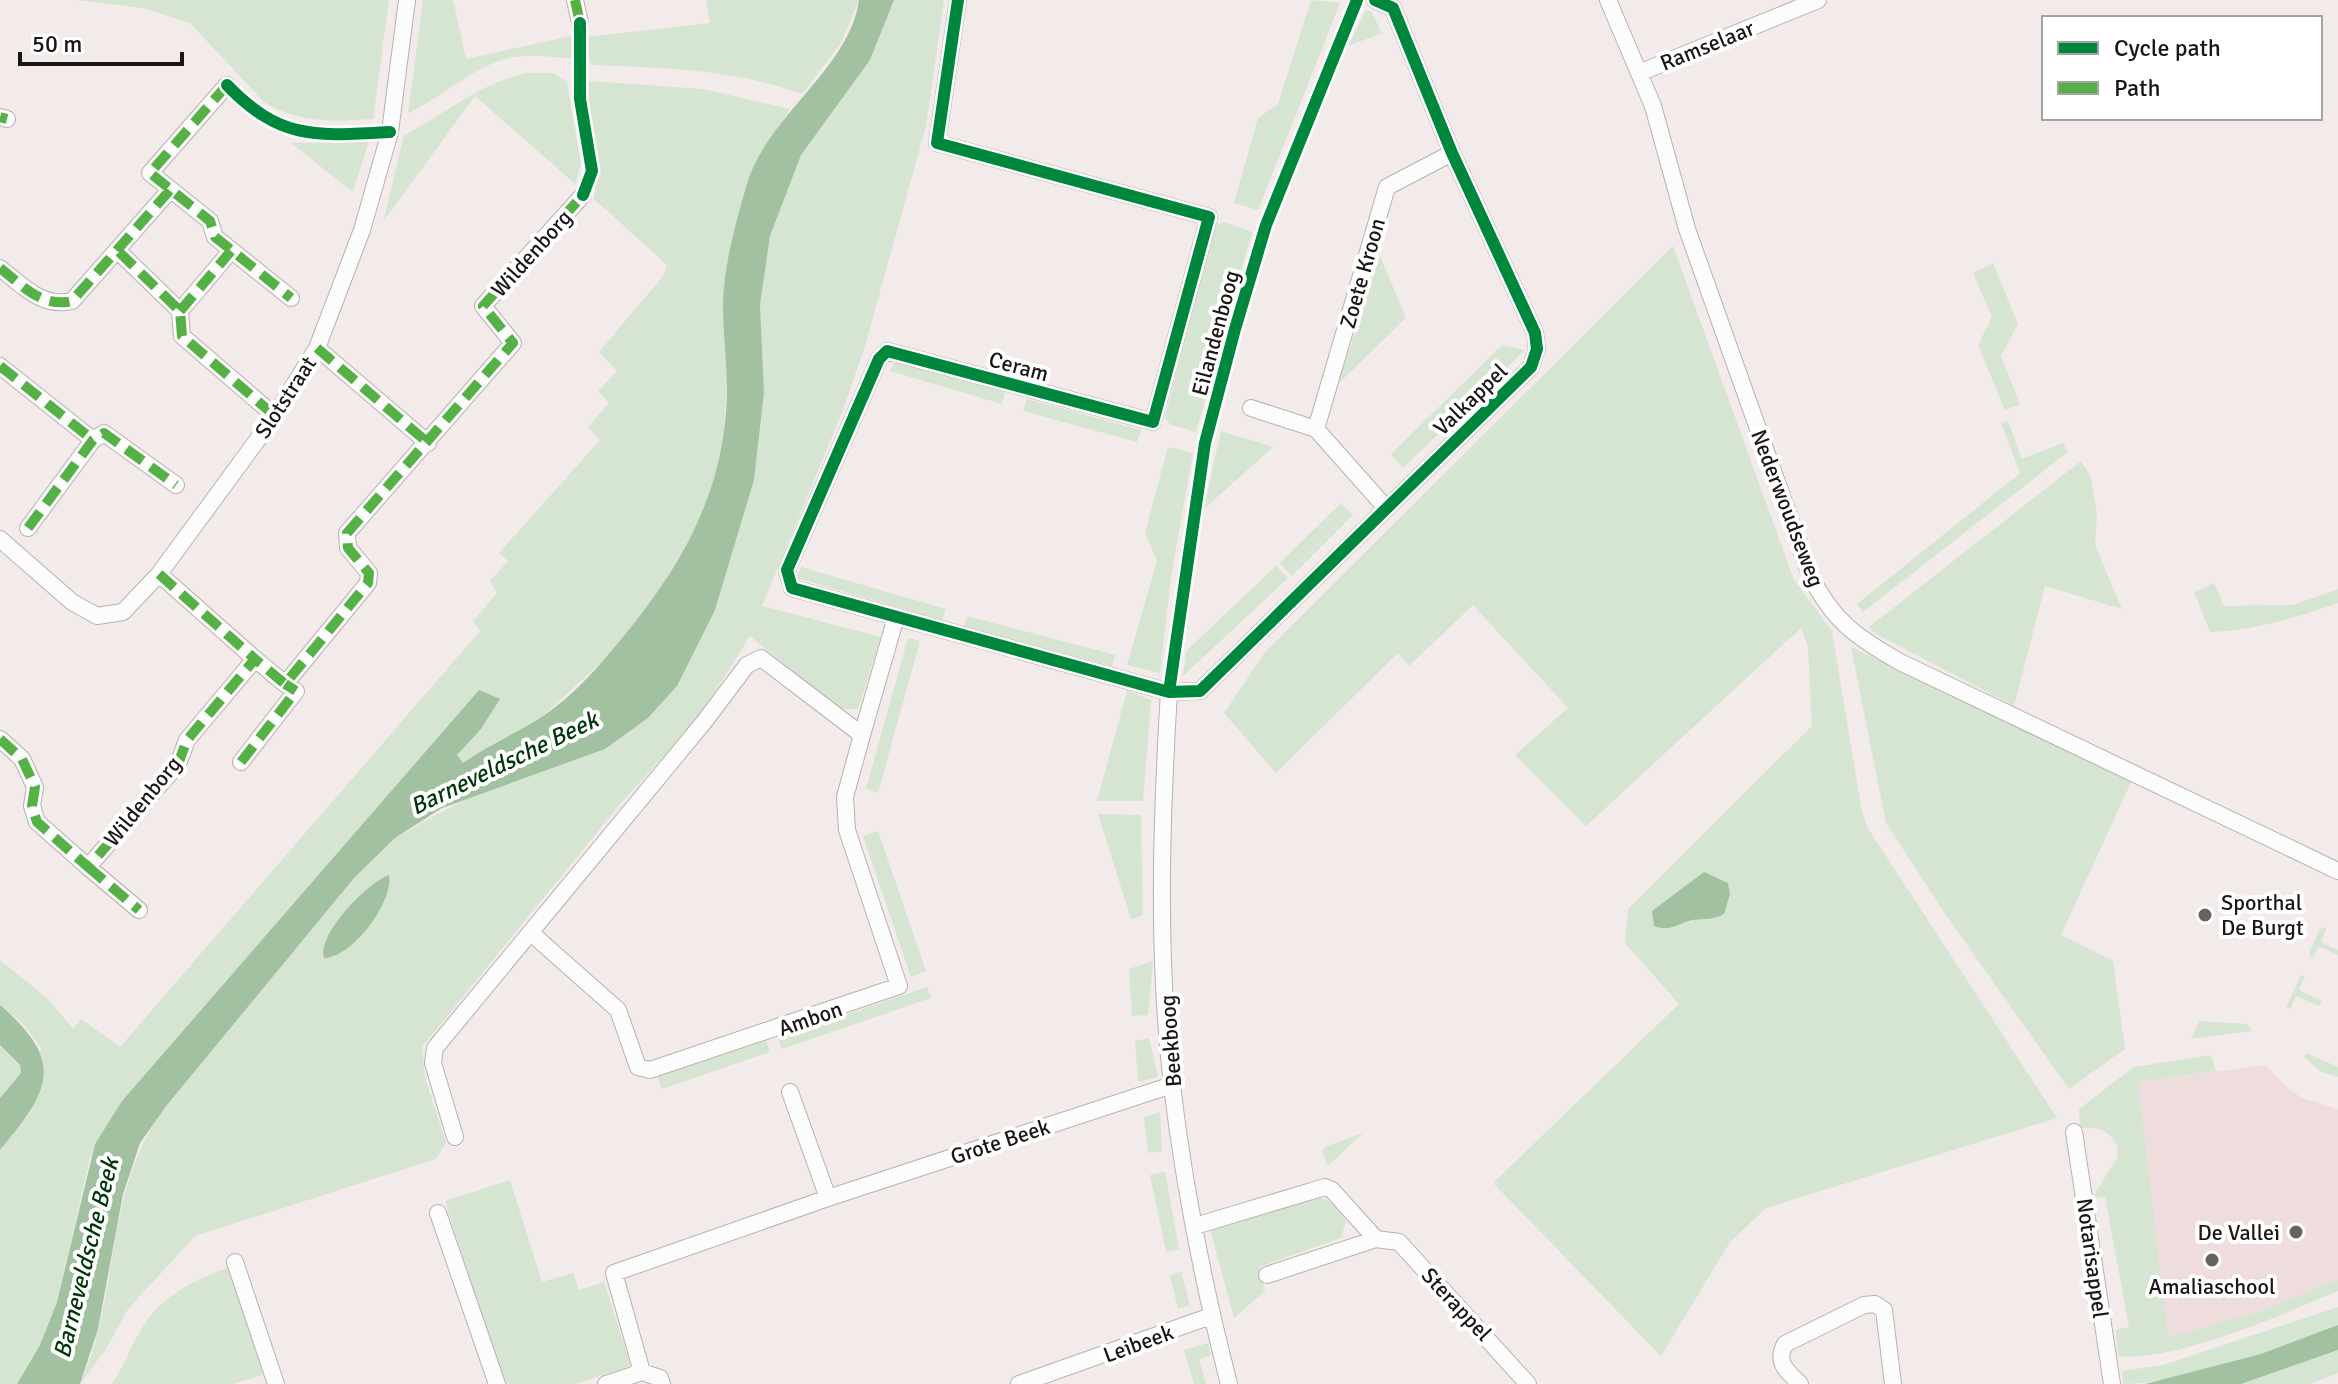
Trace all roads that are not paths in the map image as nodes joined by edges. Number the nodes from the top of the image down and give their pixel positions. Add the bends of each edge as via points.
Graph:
1 (407, 0) edge
2 (575, 0) edge
3 (958, 0) edge
4 (1375, 0) edge
5 (1608, 0) edge
6 (1818, 0) edge
7 (580, 23) dead end
8 (1639, 73) junction
9 (227, 85) dead end
10 (1452, 153) junction
11 (170, 190) junction
12 (583, 195) dead end
13 (231, 251) junction
14 (119, 252) junction
15 (0, 268) edge
16 (291, 298) dead end
17 (180, 311) junction
18 (317, 348) junction
19 (0, 366) edge
20 (1251, 408) dead end
21 (275, 416) junction
22 (1316, 429) junction
23 (93, 440) junction
24 (428, 443) junction
25 (176, 485) dead end
26 (1386, 508) junction
27 (28, 528) dead end
28 (0, 539) edge
29 (159, 574) junction
30 (896, 617) junction
31 (255, 659) junction
32 (285, 684) junction
33 (1169, 692) junction
34 (862, 735) junction
35 (0, 739) edge
36 (241, 762) dead end
37 (88, 867) junction
38 (2338, 871) edge
39 (139, 910) dead end
40 (531, 933) junction
41 (1172, 1085) junction
42 (790, 1092) dead end
43 (2074, 1132) dead end
44 (455, 1137) dead end
45 (828, 1198) junction
46 (438, 1213) dead end
47 (1195, 1226) junction
48 (1376, 1239) junction
49 (235, 1262) dead end
50 (1267, 1275) dead end
51 (1211, 1316) junction
52 (642, 1372) junction
53 (276, 1384) edge
54 (497, 1384) edge
55 (606, 1384) edge
56 (662, 1384) edge
57 (1019, 1384) edge
58 (1229, 1384) edge
59 (1528, 1384) edge
60 (1800, 1384) edge
61 (1893, 1384) edge
62 (2112, 1384) edge

1 - 18 street, Slotstraat via 390,132 362,230
2 - 7 street
3 - 30 street, Ceram via 937,143 1209,217 1153,422 887,351 879,359 787,570 792,588
4 - 10 street, Valkappel via 1393,8
5 - 8 street, Nederwoudseweg
6 - 8 street, Ramselaar
8 - 38 street, Nederwoudseweg via 1687,229 1810,575 1840,623 1900,662
9 - 11 street via 150,173
10 - 22 street, Zoete Kroon via 1387,187
10 - 26 street, Valkappel via 1535,333 1537,349 1531,367
11 - 13 street via 210,221 215,237
11 - 14 street
12 - 24 street, Wildenborg via 483,306 513,343
13 - 16 street
13 - 17 street
14 - 15 street via 72,301 55,305
14 - 17 street
17 - 21 street via 182,336
18 - 21 street, Slotstraat
18 - 24 street
19 - 23 street
20 - 22 street
21 - 29 street, Slotstraat
22 - 26 street
23 - 25 street via 104,433 112,436
23 - 27 street
24 - 32 street, Wildenborg via 347,533 348,548 369,573 368,583
26 - 33 street, Valkappel via 1200,691
28 - 29 street, Slotstraat via 72,602 97,616 123,612
29 - 31 street
30 - 33 street, Ceram
30 - 34 street, Ambon
31 - 32 street
31 - 37 street, Wildenborg via 187,740 178,764
32 - 36 street, Wildenborg via 296,691
33 - 41 street, Beekboog via 1162,933
34 - 40 street via 761,658 747,665
34 - 40 street, Ambon via 845,797 847,830 899,986 650,1070 638,1067 618,1010
35 - 37 street, Wildenborg via 22,759 35,787 32,806 37,822
37 - 39 street, Wildenborg
40 - 44 street via 435,1048 433,1063
41 - 45 street, Grote Beek
41 - 47 street, Beekboog
42 - 45 street
43 - 62 street, Notarisappel
45 - 52 street, Grote Beek via 614,1273
46 - 54 street
47 - 48 street, Sterappel via 1325,1187
47 - 51 street, Beekboog
48 - 50 street
48 - 59 street, Sterappel via 1399,1242
49 - 53 street
51 - 57 street, Leibeek
51 - 58 street, Beekboog
52 - 55 street
52 - 56 street via 660,1378
60 - 61 street via 1781,1365 1785,1344 1875,1304 1884,1310

